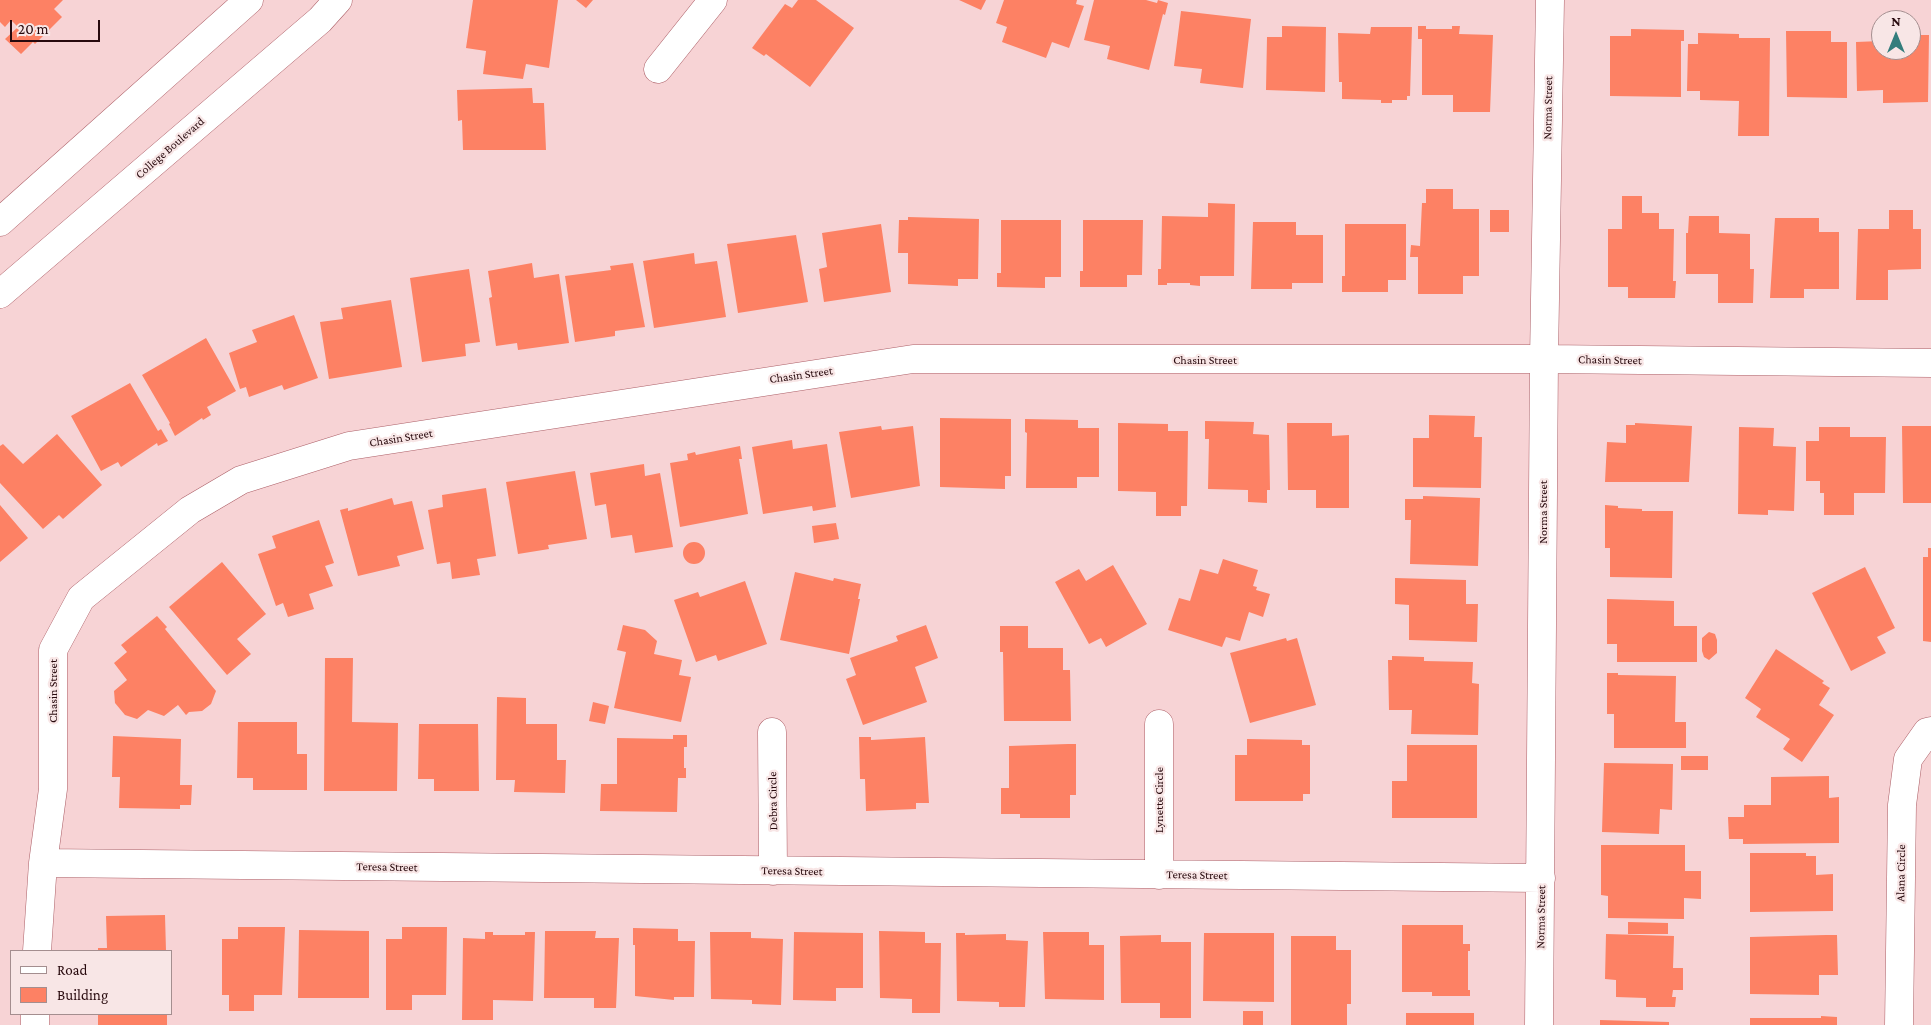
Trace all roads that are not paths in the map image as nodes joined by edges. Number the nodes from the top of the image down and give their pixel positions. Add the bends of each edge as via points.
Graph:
1 (248, 0) edge
2 (338, 0) edge
3 (713, 0) edge
4 (1550, 0) edge
5 (658, 68) dead end
6 (0, 222) edge
7 (0, 294) edge
8 (1544, 359) junction
9 (1931, 363) edge
10 (1159, 724) dead end
11 (1931, 730) edge
12 (772, 732) dead end
13 (43, 863) junction
14 (773, 871) junction
15 (1159, 874) junction
16 (1541, 878) junction
17 (37, 950) edge
18 (1539, 1025) edge
19 (1899, 1025) edge

1 - 6 street
2 - 7 street, College Boulevard via 320,20
3 - 5 street
4 - 8 street, Norma Street
8 - 9 street, Chasin Street
8 - 13 street, Chasin Street via 913,359 349,446 241,480 190,510 82,598 53,650 53,789
8 - 16 street, Norma Street
10 - 15 street, Lynette Circle
11 - 19 street, Alana Circle via 1908,759 1902,805
12 - 14 street, Debra Circle
13 - 14 street, Teresa Street
13 - 17 street, Chasin Street
14 - 15 street, Teresa Street
15 - 16 street, Teresa Street
16 - 18 street, Norma Street

